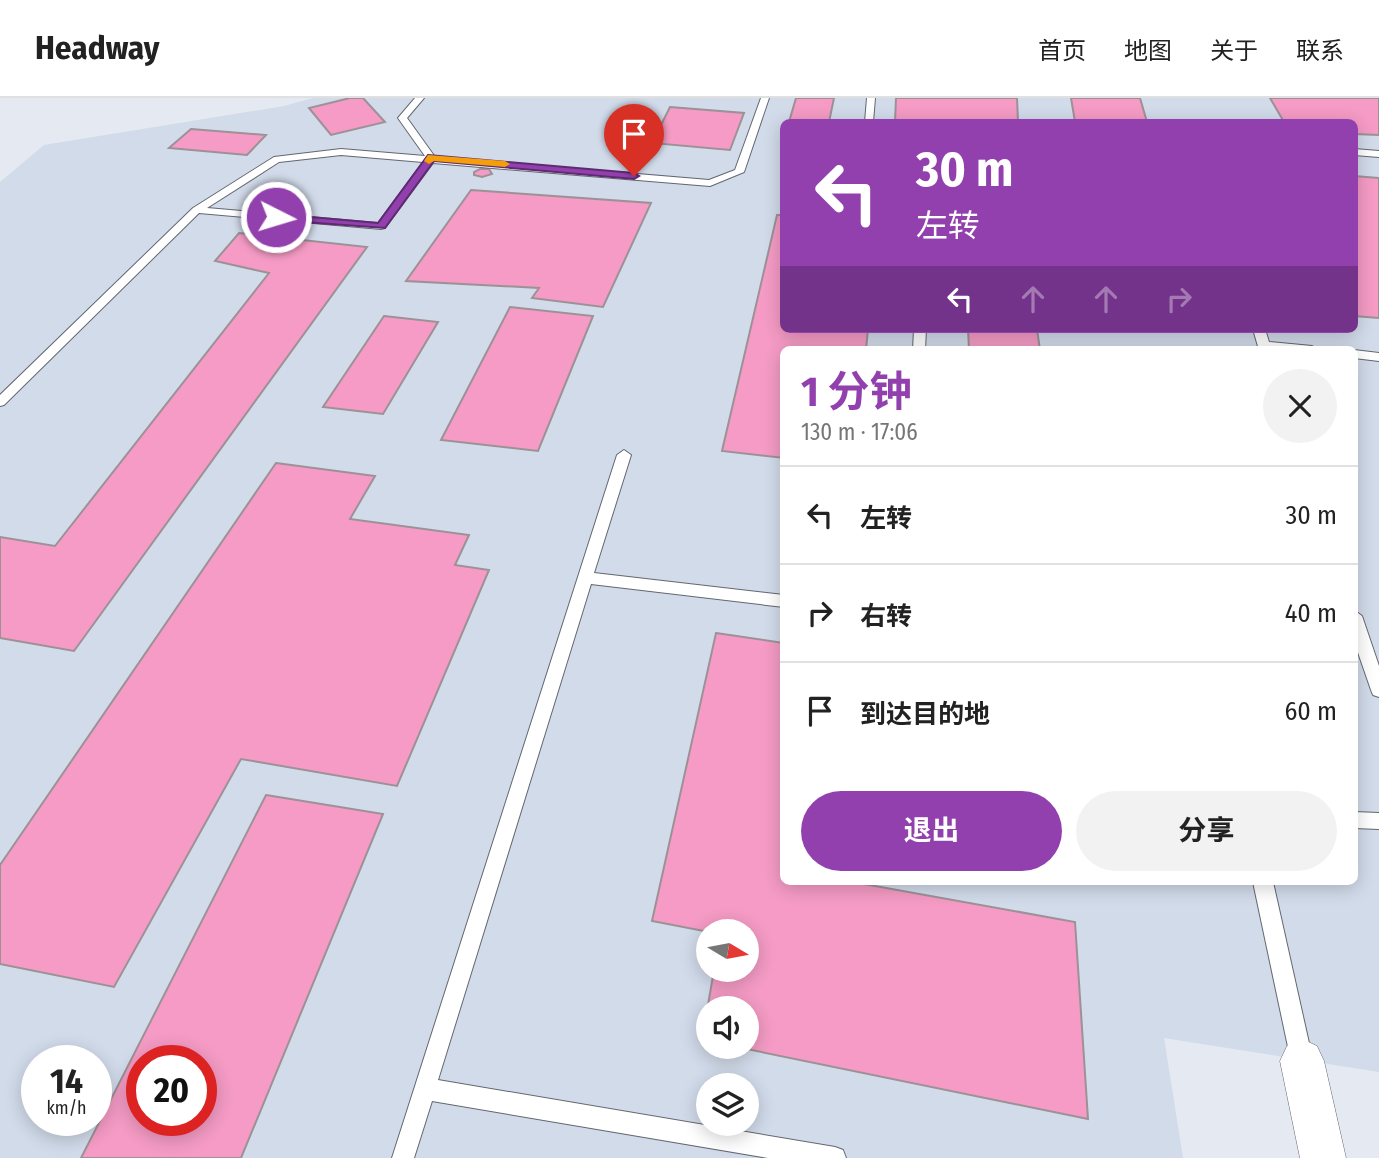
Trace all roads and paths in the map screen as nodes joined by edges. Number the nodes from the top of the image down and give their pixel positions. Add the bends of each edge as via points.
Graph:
1 (421, 98) edge
2 (765, 98) edge
3 (872, 98) edge
4 (869, 119) edge
5 (1358, 152) edge
6 (1379, 154) edge
7 (431, 158) junction
8 (197, 210) junction
9 (1358, 354) edge
10 (1379, 356) edge
11 (0, 402) edge
12 (624, 455) dead end
13 (585, 578) junction
14 (780, 601) edge
15 (1358, 628) edge
16 (1379, 690) edge
17 (1358, 820) edge
18 (1379, 821) edge
19 (1264, 885) edge
20 (1302, 1061) joint
21 (425, 1089) junction
22 (403, 1158) edge
23 (835, 1158) edge
24 (1323, 1158) edge

1 - 7 lane via 402,118
2 - 7 lane via 739,172 710,183
3 - 4 lane
5 - 6 lane
7 - 8 lane via 341,152 277,159
7 - 8 lane via 381,226
8 - 11 lane
9 - 10 lane
12 - 13 lane
13 - 14 lane
13 - 21 lane
15 - 16 lane
17 - 18 lane
19 - 20 lane
20 - 24 street
21 - 22 lane
21 - 23 lane

